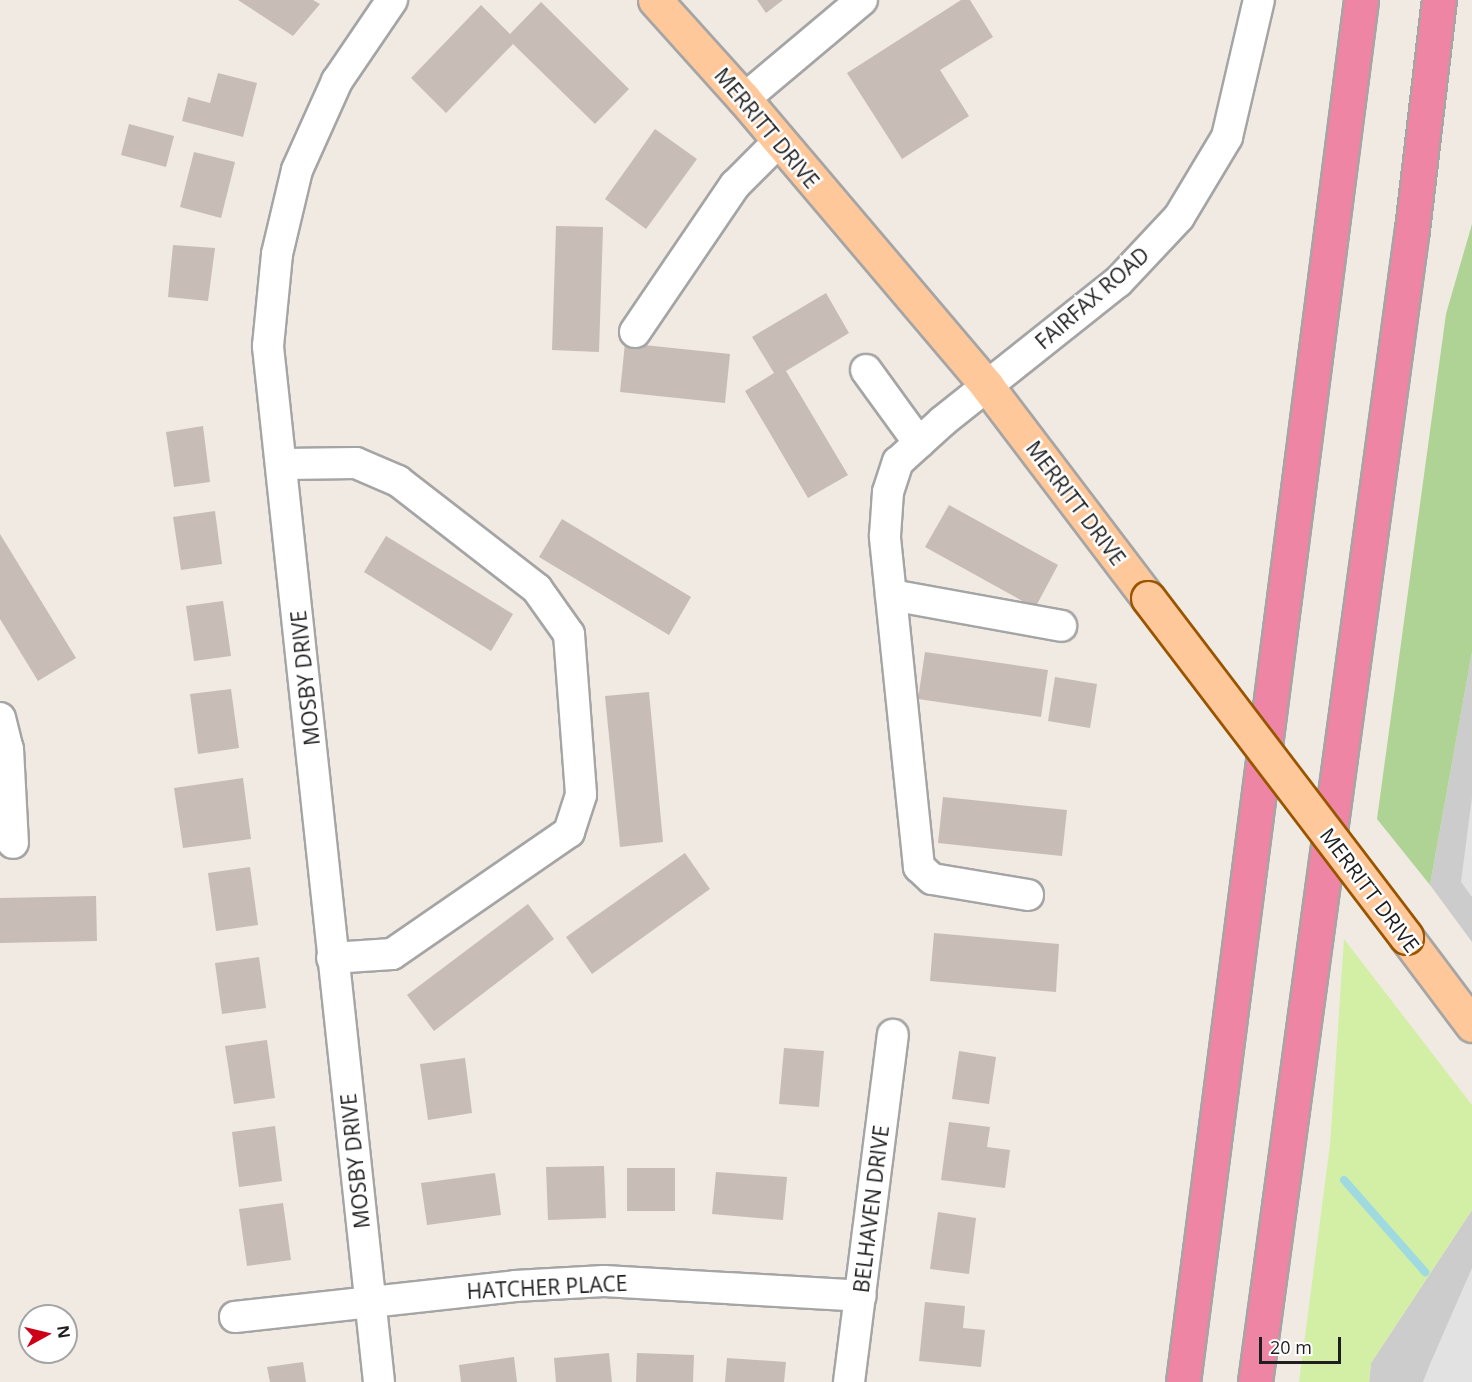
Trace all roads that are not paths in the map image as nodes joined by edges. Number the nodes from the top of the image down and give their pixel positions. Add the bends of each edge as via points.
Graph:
1 (392, 0) edge
2 (655, 0) edge
3 (862, 0) edge
4 (1259, 0) edge
5 (1361, 0) edge
6 (1439, 0) edge
7 (744, 99) junction
8 (778, 142) junction
9 (635, 332) dead end
10 (866, 370) dead end
11 (987, 386) junction
12 (919, 443) junction
13 (284, 464) junction
14 (891, 596) junction
15 (1061, 626) dead end
16 (0, 718) edge
17 (13, 843) dead end
18 (1028, 894) dead end
19 (332, 958) junction
20 (1472, 1025) edge
21 (892, 1035) dead end
22 (861, 1296) junction
23 (370, 1301) junction
24 (235, 1317) dead end
25 (379, 1382) edge
26 (849, 1382) edge
27 (1183, 1382) edge
28 (1255, 1382) edge

1 - 13 street, MOSBY DRIVE via 337,81 297,170 280,243 268,346
2 - 7 main road, MERRITT DRIVE
3 - 7 street
4 - 11 street, FAIRFAX ROAD via 1227,137 1179,217 1118,282
5 - 27 highway
6 - 28 highway via 1412,229
7 - 8 main road, MERRITT DRIVE
8 - 9 street via 735,185
8 - 11 main road, MERRITT DRIVE
10 - 12 street
11 - 12 street, FAIRFAX ROAD
11 - 20 main road, MERRITT DRIVE, bridge
12 - 14 street, FAIRFAX ROAD via 898,462 888,492 885,536
13 - 19 street, MOSBY DRIVE
13 - 19 street via 356,463 398,481 537,589 569,634 581,795 569,832 392,954
14 - 15 street
14 - 18 street, FAIRFAX ROAD via 919,867 933,879
16 - 17 street via 8,749
19 - 23 street, MOSBY DRIVE
21 - 22 street, BELHAVEN DRIVE
22 - 23 street, HATCHER PLACE via 604,1281
22 - 26 street, BELHAVEN DRIVE
23 - 24 street, HATCHER PLACE
23 - 25 street, MOSBY DRIVE

